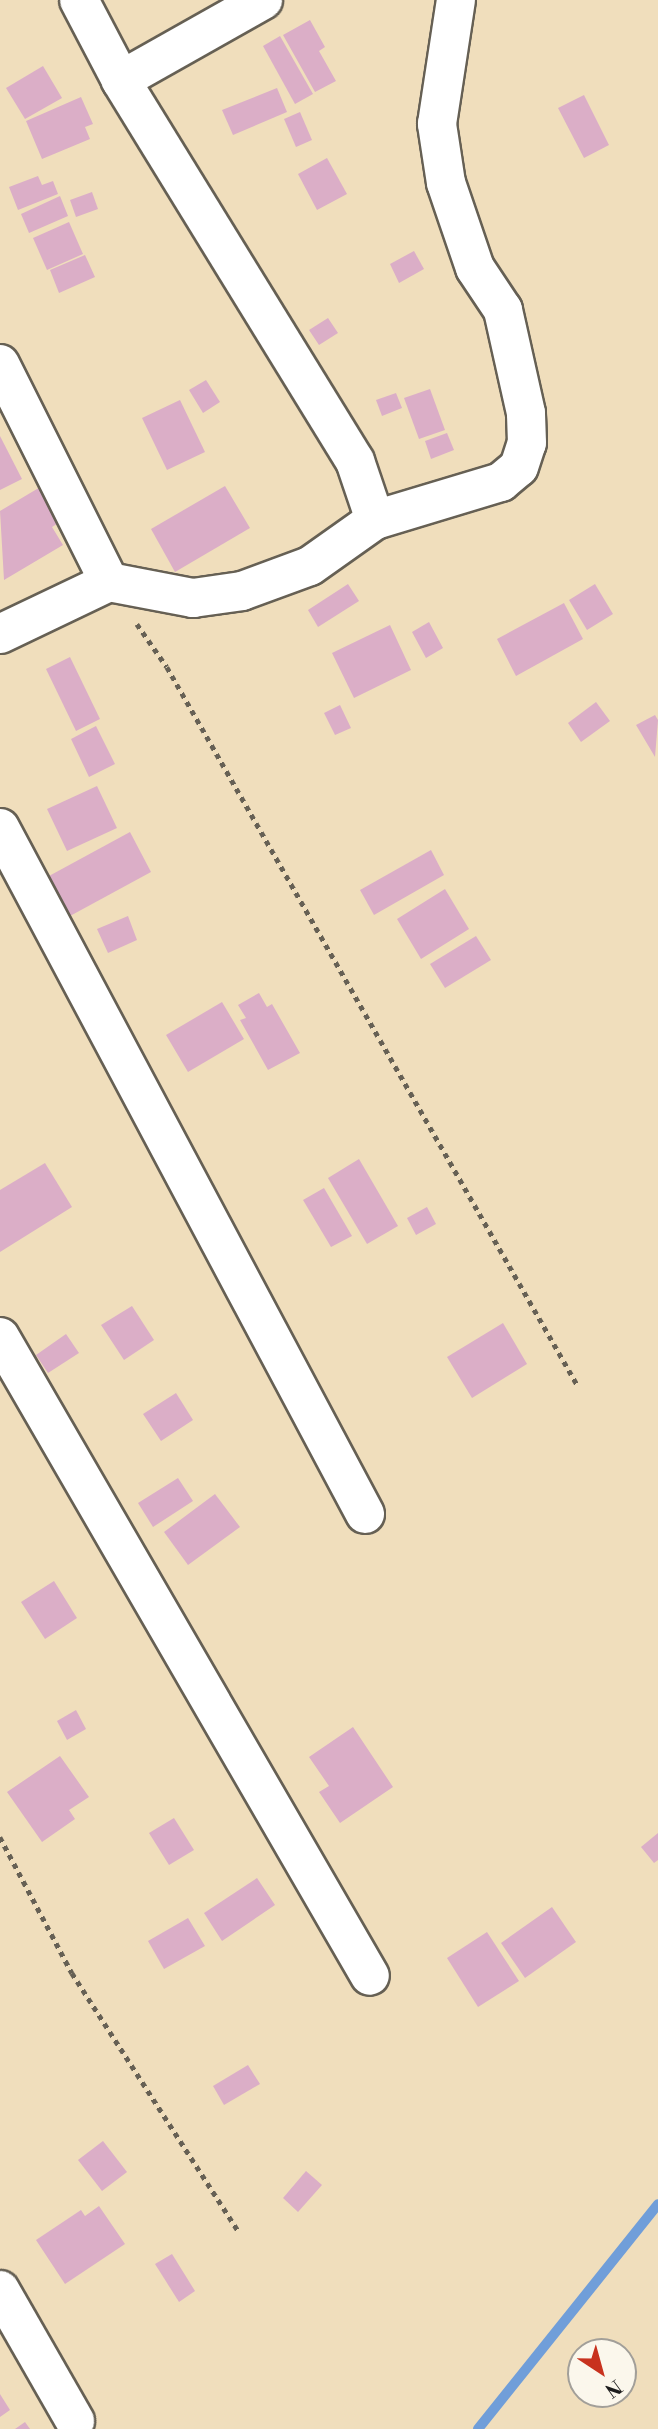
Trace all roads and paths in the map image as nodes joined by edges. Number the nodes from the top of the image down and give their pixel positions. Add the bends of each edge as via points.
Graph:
1 (79, 0) edge
2 (263, 0) edge
3 (456, 0) edge
4 (121, 80) junction
5 (0, 363) edge
6 (375, 520) junction
7 (109, 582) junction
8 (0, 634) edge
9 (0, 828) edge
10 (0, 1337) edge
11 (578, 1386) dead end
12 (365, 1514) dead end
13 (0, 1837) edge
14 (370, 1976) dead end
15 (238, 2231) dead end
16 (0, 2290) edge
17 (75, 2421) dead end

1 - 4 street
2 - 4 street
3 - 6 street via 437,124 446,183 475,268 503,310 526,413 527,443 519,467 501,482
4 - 6 street via 355,461
5 - 7 street
6 - 7 street via 310,566 242,591 193,598
7 - 8 street
7 - 11 path via 167,667
9 - 12 street
10 - 14 street
13 - 15 path via 72,1973
16 - 17 street

